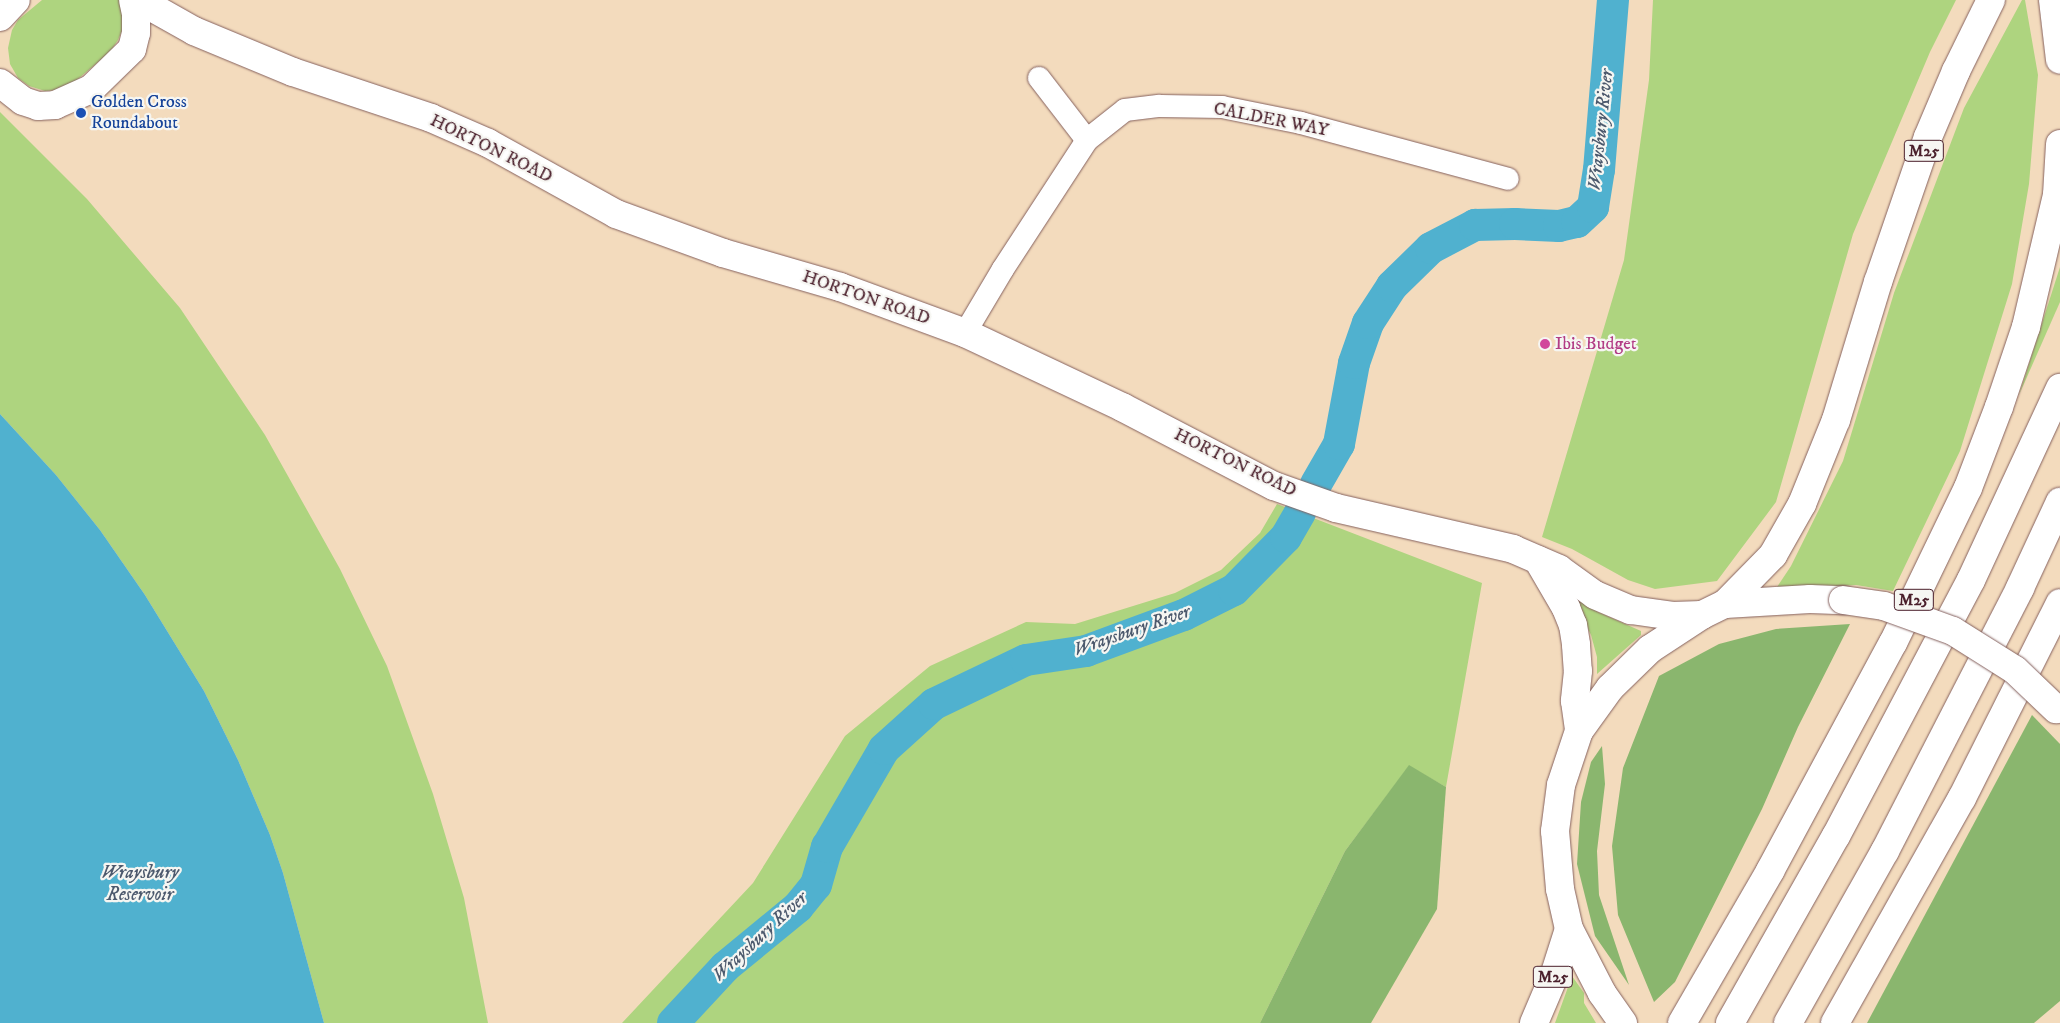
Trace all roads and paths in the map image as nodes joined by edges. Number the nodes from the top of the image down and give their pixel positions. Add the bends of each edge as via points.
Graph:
1 (16, 0) edge
2 (132, 0) edge
3 (139, 0) edge
4 (1991, 0) edge
5 (2053, 0) edge
6 (0, 17) edge
7 (194, 30) junction
8 (132, 49) junction
9 (2060, 60) edge
10 (1039, 78) dead end
11 (0, 83) edge
12 (1087, 140) junction
13 (2060, 144) edge
14 (1508, 179) dead end
15 (965, 333) junction
16 (2060, 388) edge
17 (2060, 502) edge
18 (1538, 560) junction
19 (2060, 603) edge
20 (1714, 610) junction
21 (2058, 711) edge
22 (1579, 731) junction
23 (1569, 929) junction
24 (1534, 1023) edge
25 (1623, 1023) edge
26 (1682, 1023) edge
27 (1730, 1023) edge
28 (1788, 1023) edge
29 (1835, 1023) edge

1 - 6 main road
2 - 8 main road via 136,14
3 - 7 main road, HORTON ROAD
4 - 20 main road, M25 via 1928,137 1878,282 1836,420 1802,504 1773,555
5 - 9 main road
7 - 8 main road, HORTON ROAD via 159,32
7 - 15 main road, HORTON ROAD via 293,72 432,118 488,143 616,214 723,252 840,287
8 - 11 main road, HORTON ROAD via 91,89 55,106 38,106 23,101
10 - 12 street
12 - 14 street, CALDER WAY via 1125,110 1160,106 1222,107 1301,123
12 - 15 street, CALDER WAY via 1003,268
13 - 26 main road, M25 via 2056,195 2026,327 1968,488 1884,660 1770,871
15 - 18 main road, HORTON ROAD via 1122,407 1274,486 1336,508 1513,550
16 - 27 main road, M25 via 1971,580 1836,836
17 - 28 main road via 2020,588 1885,851
18 - 20 main road, HORTON ROAD via 1595,595 1631,610 1673,616
18 - 22 main road via 1573,625
19 - 29 main road via 1962,798
20 - 21 main road, HORTON ROAD, bridge via 1810,599 1884,606 1952,632 2004,662
20 - 22 main road via 1650,649 1610,688
22 - 23 main road via 1561,785 1555,831 1558,880
23 - 24 main road, M25
23 - 25 main road via 1602,993

